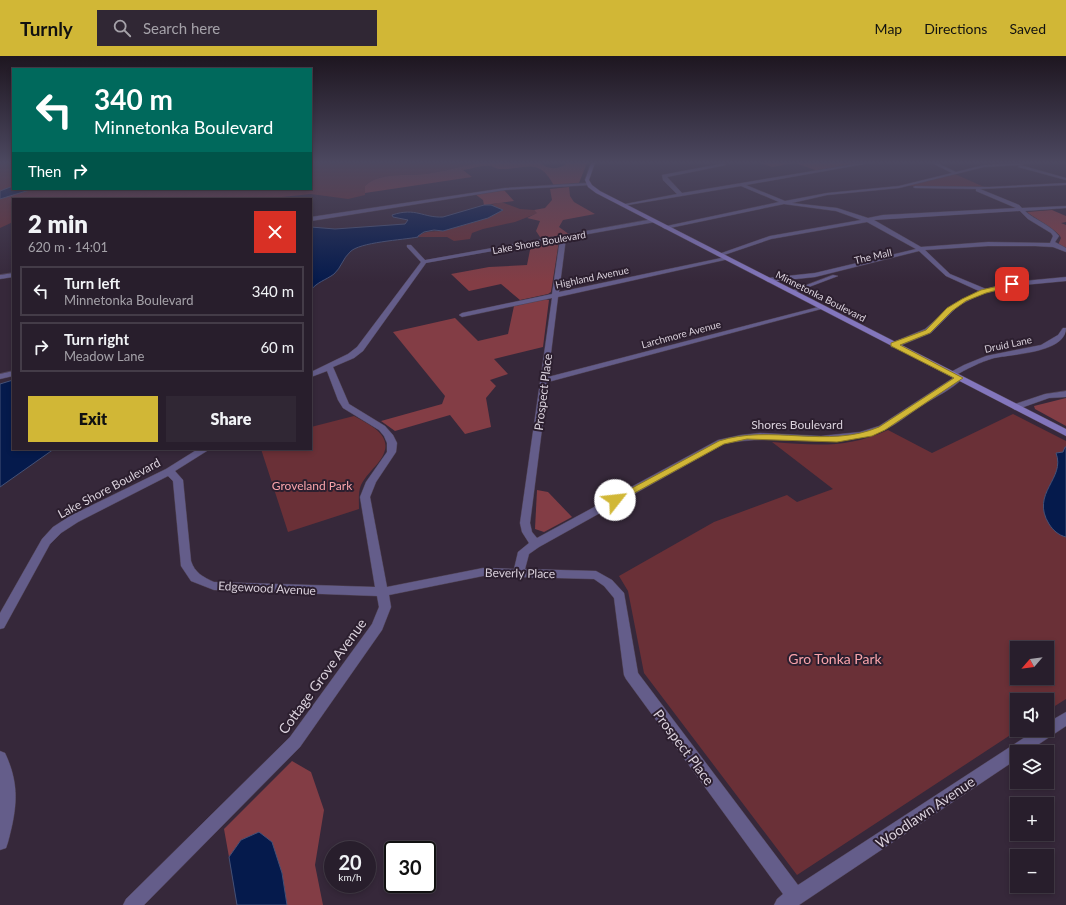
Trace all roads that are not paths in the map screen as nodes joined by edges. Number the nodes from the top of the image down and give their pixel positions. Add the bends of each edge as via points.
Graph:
1 (417, 203) edge
2 (618, 203) edge
3 (636, 203) edge
4 (785, 203) joint
5 (1009, 203) edge
6 (622, 205) junction
7 (1066, 207) edge
8 (1022, 210) junction
9 (312, 219) edge
10 (868, 220) junction
11 (653, 221) junction
12 (665, 227) junction
13 (563, 238) junction
14 (1054, 245) junction
15 (409, 246) dead end
16 (961, 246) junction
17 (920, 250) junction
18 (1066, 250) edge
19 (926, 254) junction
20 (723, 257) junction
21 (424, 262) junction
22 (12, 275) edge
23 (0, 277) edge
24 (1066, 279) edge
25 (768, 280) junction
26 (984, 291) junction
27 (791, 292) junction
28 (554, 295) junction
29 (822, 308) junction
30 (462, 315) dead end
31 (1066, 330) edge
32 (894, 345) junction
33 (329, 366) junction
34 (12, 373) edge
35 (312, 374) edge
36 (955, 376) junction
37 (0, 377) edge
38 (545, 380) junction
39 (1066, 394) edge
40 (1015, 407) junction
41 (1066, 433) edge
42 (203, 450) edge
43 (169, 471) junction
44 (535, 544) junction
45 (519, 571) junction
46 (608, 582) joint
47 (383, 592) junction
48 (0, 624) edge
49 (1066, 718) edge
50 (0, 758) edge
51 (0, 842) edge
52 (790, 901) edge
53 (132, 905) edge

1 - 9 street
2 - 6 main road, Minnetonka Boulevard
3 - 6 street
4 - 10 street via 837,210
4 - 12 street
5 - 8 street
6 - 11 main road, Minnetonka Boulevard
7 - 8 street, Highland Avenue
8 - 10 street, Highland Avenue via 914,214
8 - 14 street via 1053,232 1056,236 1052,242
10 - 17 street
10 - 20 street, Highland Avenue via 770,238
11 - 12 main road, Minnetonka Boulevard
11 - 13 street, Lake Shore Boulevard
12 - 20 main road, Minnetonka Boulevard
13 - 21 street, Lake Shore Boulevard
13 - 28 street, Prospect Place
14 - 16 street, The Mall
14 - 18 street
15 - 21 street
16 - 17 street, The Mall
16 - 19 street, The Mall
17 - 19 street
17 - 25 street, The Mall via 815,275
19 - 26 street via 948,275
19 - 27 street, The Mall via 824,279
20 - 25 main road, Minnetonka Boulevard
20 - 28 street, Highland Avenue
21 - 33 street via 360,349
22 - 23 street
24 - 26 street via 1022,283
25 - 27 main road, Minnetonka Boulevard
26 - 32 street via 956,305 928,331
27 - 29 main road, Minnetonka Boulevard
28 - 30 street, Highland Avenue
28 - 38 street, Prospect Place
29 - 32 main road, Minnetonka Boulevard
29 - 38 street, Larchmore Avenue
31 - 36 street, Druid Lane via 1059,338 1040,347 974,362
32 - 36 main road, Minnetonka Boulevard
33 - 35 street
33 - 47 street, Cottage Grove Avenue via 346,406 387,431 391,439 390,456 373,478 365,497
34 - 37 street
36 - 40 main road, Minnetonka Boulevard
36 - 44 street, Shores Boulevard via 882,428 869,434 837,439 747,437 722,442
38 - 44 street, Prospect Place via 525,523 527,532
39 - 40 street via 1048,396
40 - 41 main road, Minnetonka Boulevard
42 - 43 street, Lake Shore Boulevard
43 - 47 street, Edgewood Avenue via 178,480 184,561 188,572 198,580 214,586
43 - 48 street, Lake Shore Boulevard via 57,530 46,542
44 - 45 street, Shores Boulevard via 524,552
45 - 46 street, Beverly Place via 596,575
45 - 47 street, Beverly Place via 483,572
46 - 52 street, Prospect Place via 620,596 631,675
47 - 53 street, Cottage Grove Avenue via 385,607 378,626 295,742
49 - 52 street, Woodlawn Avenue
50 - 51 street via 5,768 8,788 8,813

